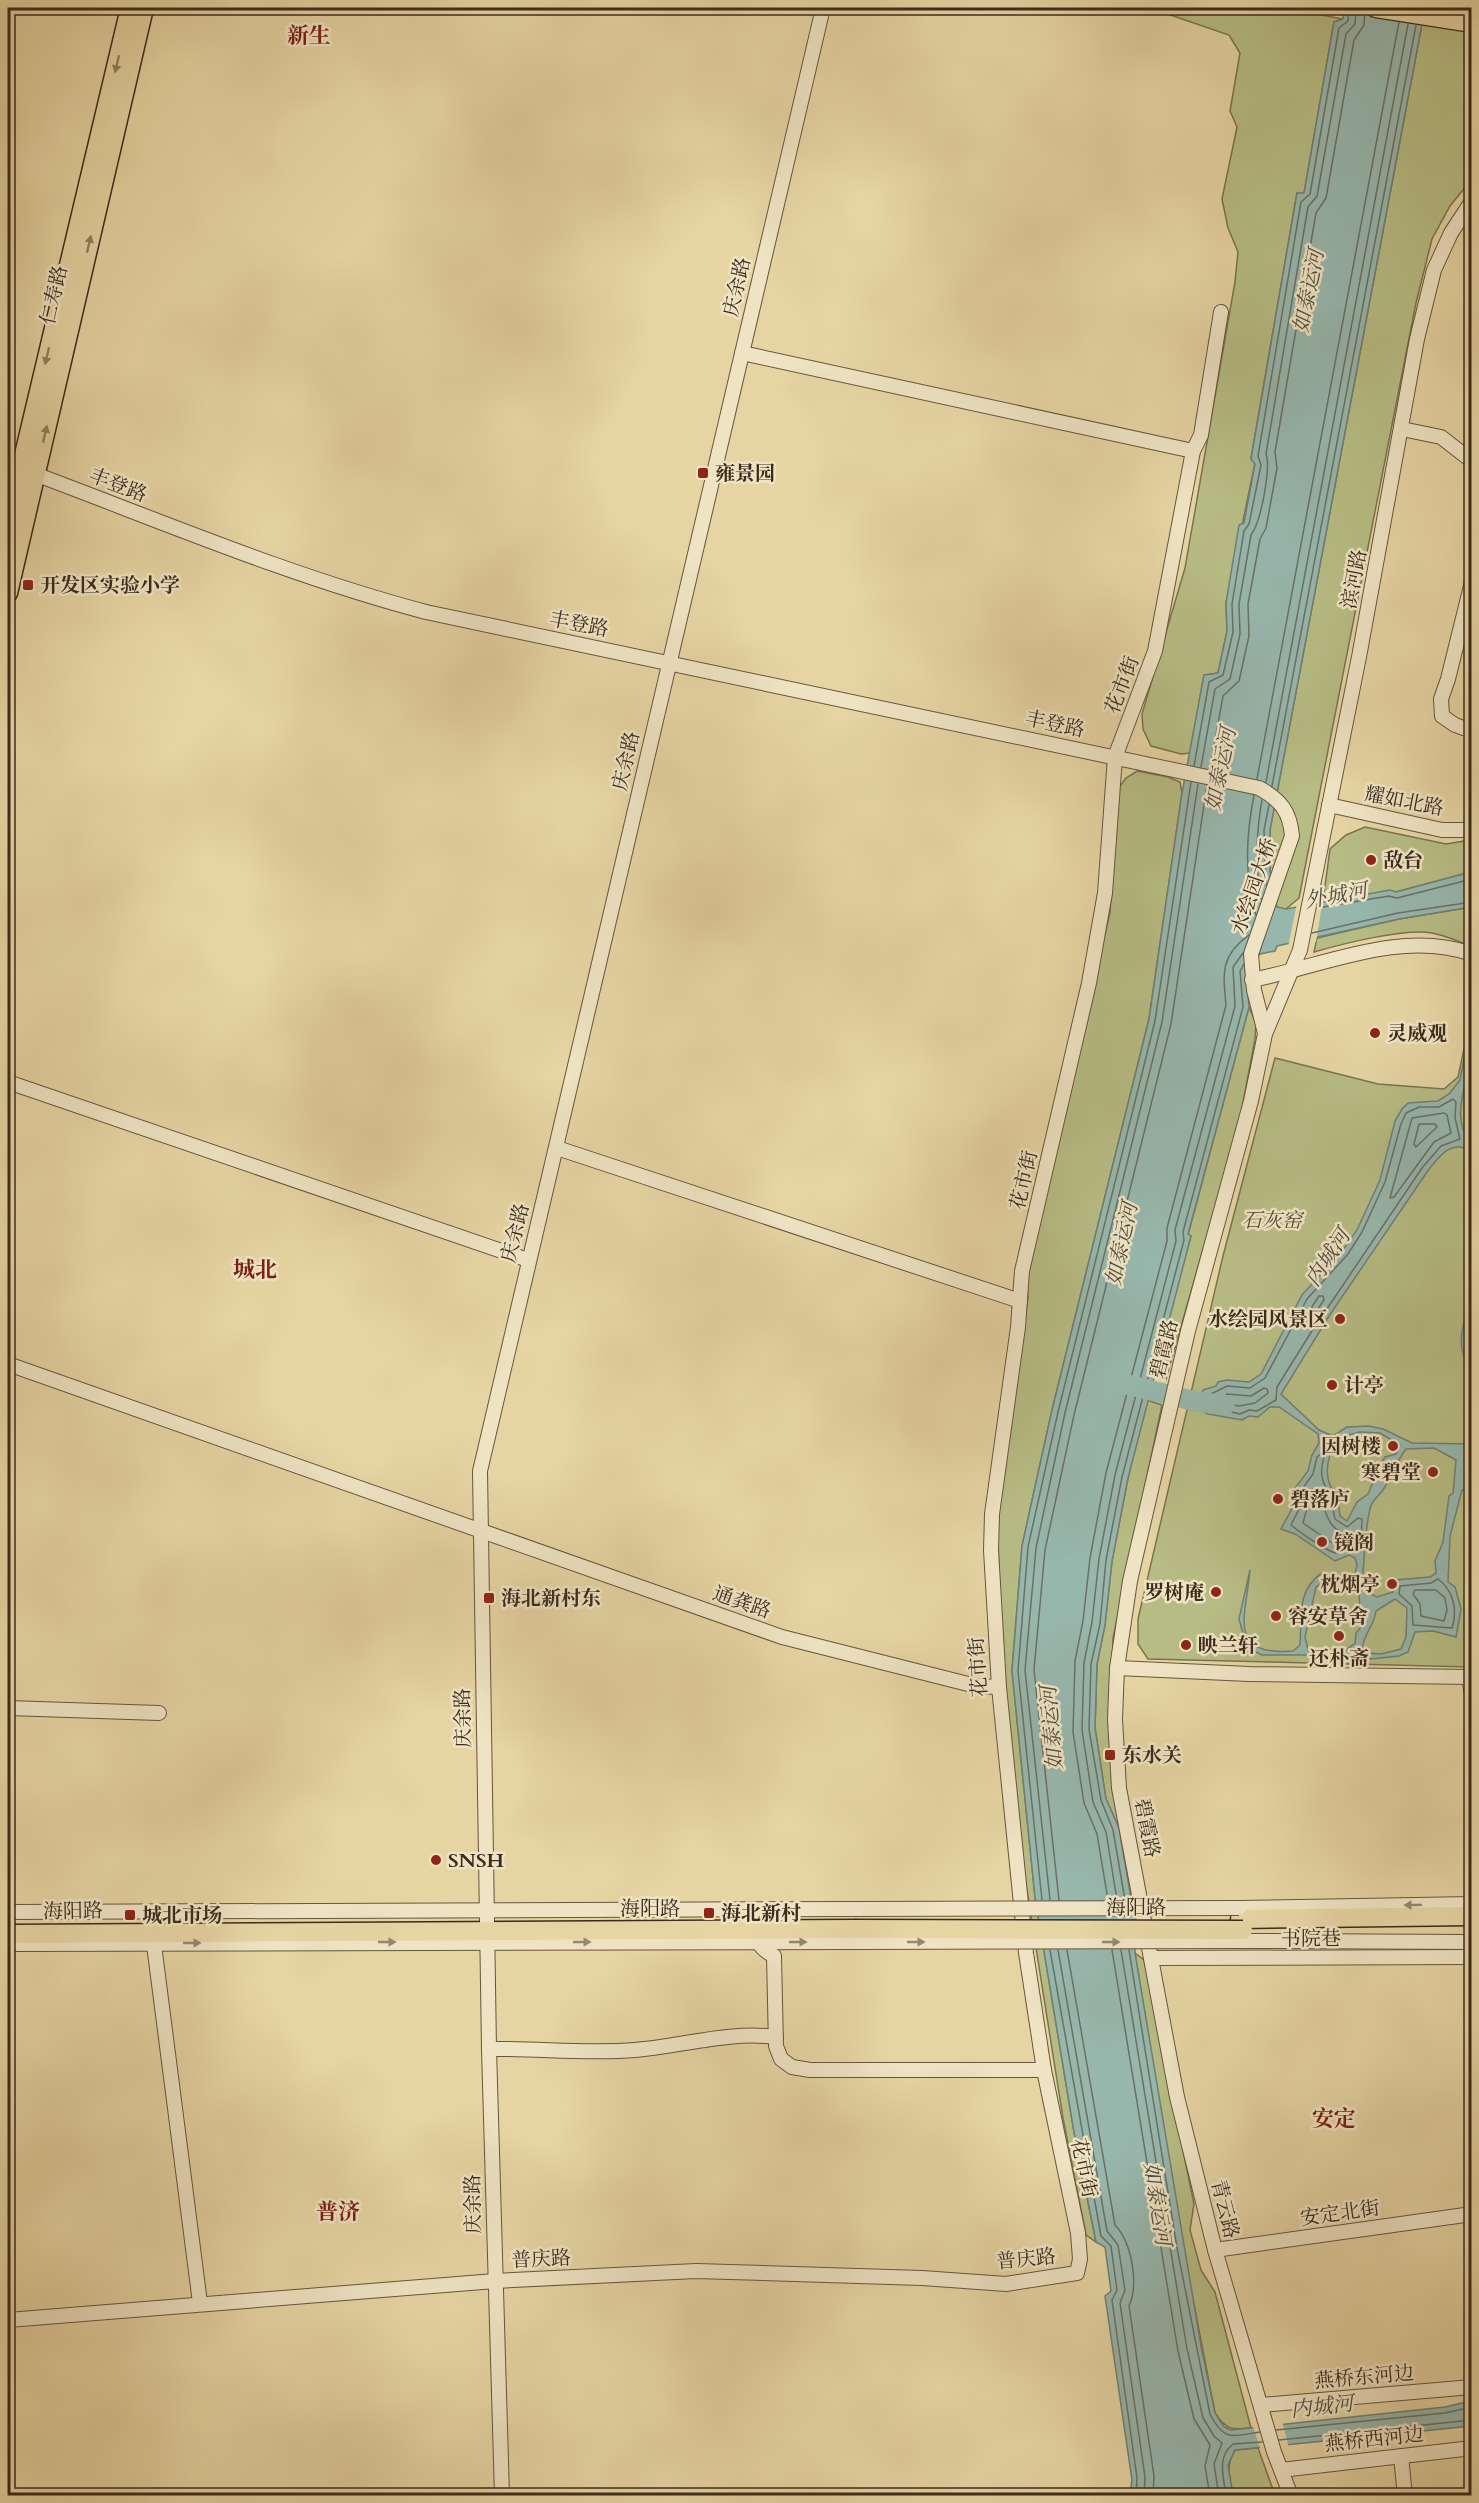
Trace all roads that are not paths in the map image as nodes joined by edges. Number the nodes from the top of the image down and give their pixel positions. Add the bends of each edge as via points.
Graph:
1 (130, 8) edge
2 (144, 8) edge
3 (823, 8) edge
4 (1377, 8) edge
5 (1436, 8) edge
6 (1463, 17) edge
7 (1472, 201) edge
8 (1221, 312) dead end
9 (742, 353) junction
10 (1402, 429) junction
11 (1193, 451) junction
12 (1472, 461) edge
13 (21, 469) edge
14 (8, 522) edge
15 (1472, 582) edge
16 (8, 593) edge
17 (669, 662) junction
18 (1472, 731) edge
19 (1115, 757) junction
20 (1159, 766) joint
21 (1329, 805) junction
22 (1472, 830) edge
23 (1472, 954) edge
24 (1293, 971) junction
25 (1251, 975) junction
26 (1265, 1034) junction
27 (8, 1082) edge
28 (557, 1148) junction
29 (528, 1260) junction
30 (1020, 1301) junction
31 (8, 1364) edge
32 (479, 1531) junction
33 (1117, 1668) junction
34 (1470, 1677) edge
35 (999, 1687) junction
36 (1472, 1695) edge
37 (8, 1708) edge
38 (159, 1713) dead end
39 (1472, 1904) edge
40 (8, 1912) edge
41 (1472, 1916) edge
42 (8, 1923) edge
43 (1242, 1924) junction
44 (1146, 1925) joint
45 (487, 1926) junction
46 (757, 1926) junction
47 (1472, 1929) edge
48 (8, 1934) edge
49 (153, 1938) junction
50 (1472, 1942) edge
51 (8, 1944) edge
52 (1472, 1957) edge
53 (1152, 1958) junction
54 (776, 2037) junction
55 (489, 2049) junction
56 (1044, 2070) junction
57 (1472, 2214) edge
58 (1215, 2250) junction
59 (1077, 2273) joint
60 (495, 2281) junction
61 (200, 2303) junction
62 (8, 2319) edge
63 (1472, 2387) edge
64 (1261, 2405) junction
65 (1472, 2448) edge
66 (1401, 2456) junction
67 (1281, 2470) junction
68 (502, 2496) edge
69 (1291, 2496) edge
70 (1405, 2496) edge

1 -> 13 main road, 仁寿路
13 -> 2 main road, 仁寿路
3 - 9 street, 庆余路
4 - 6 main road
5 - 6 main road
7 - 10 street, 滨河路 via 1451,232 1434,270
8 - 11 street, 花市街 via 1201,435
9 - 11 street
9 - 17 street, 庆余路
10 - 12 street via 1441,436
10 - 21 street, 滨河路
11 - 19 street, 花市街 via 1155,651
13 - 14 main road, 仁寿路
13 - 16 main road, 仁寿路
13 - 17 street, 丰登路 via 365,596
15 - 18 street via 1441,699 1442,716 1455,726
17 - 19 street, 丰登路
17 - 28 street, 庆余路
19 - 20 street, 丰登路
19 - 30 street, 花市街 via 1105,893 1089,983 1022,1271
20 - 25 street, 水绘园大桥 via 1259,788 1285,808 1292,836 1251,954
21 - 22 street, 耀如北路 via 1442,830
21 - 24 street, 滨河路
23 - 24 street via 1446,946 1405,945
24 - 25 street
24 - 26 street, 碧霞路
25 - 26 street
26 - 33 street, 碧霞路 via 1251,1101 1175,1383 1130,1581
27 - 29 street
28 - 29 street, 庆余路
28 - 30 street
29 - 32 street, 庆余路 via 483,1453
30 - 35 street, 花市街 via 992,1514
31 - 32 street, 通龚路
32 - 35 street, 通龚路 via 782,1637 976,1686
32 - 45 street, 庆余路
33 - 34 street
33 - 44 street, 碧霞路 via 1119,1788
34 - 36 street
35 - 56 street, 花市街 via 1024,1942
37 - 38 street
39 -> 43 street
40 - 45 street
41 - 43 main road, 海阳路
42 - 45 main road, 海阳路
43 - 46 main road, 海阳路, bridge
43 - 47 main road, 海阳路
43 - 50 street
44 - 53 street, 青云路
45 - 46 main road, 海阳路
49 -> 45 main road, 海阳路
45 - 55 street, 庆余路
46 - 54 street via 760,1949 774,1956
48 - 49 main road, 海阳路
49 - 51 street
49 - 61 street
52 - 53 street, 书院巷
53 - 58 street, 青云路 via 1177,2097
54 - 55 street via 716,2037 635,2050
54 - 56 street via 781,2059 792,2067 810,2070
55 - 60 street, 庆余路
56 - 59 street, 花市街 via 1078,2233
57 - 58 street, 安定北街
58 - 64 street, 青云路
59 - 60 street, 普庆路 via 1006,2284 696,2271
60 - 61 street, 普庆路
60 - 68 street, 庆余路
61 - 62 street, 普庆路
63 - 64 street, 燕桥东河边
64 - 67 street, 青云路
65 - 66 street, 燕桥西河边
66 - 67 street, 燕桥西河边
66 - 70 street
67 - 69 street, 青云路

